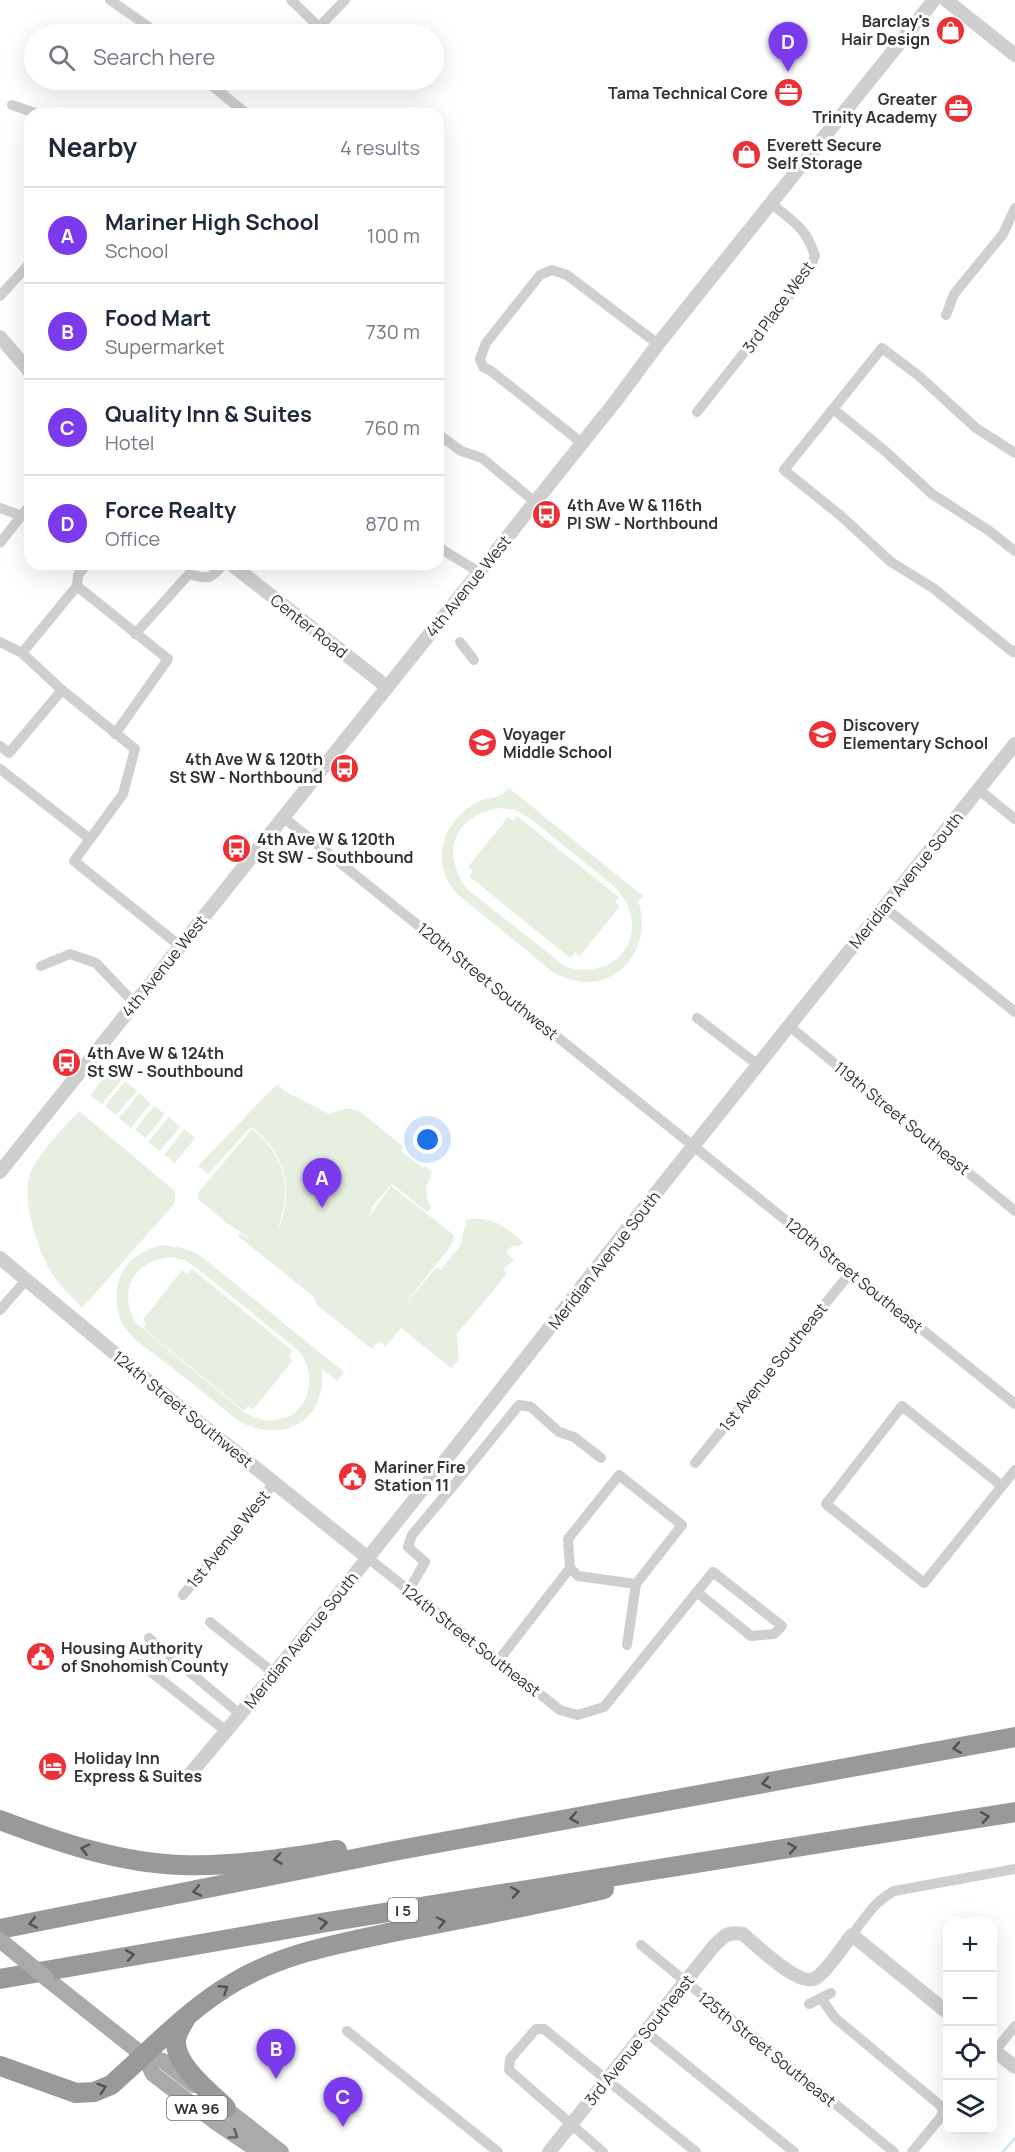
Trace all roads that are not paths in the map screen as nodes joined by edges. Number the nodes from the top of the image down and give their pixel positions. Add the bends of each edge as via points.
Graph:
1 (110, 0) edge
2 (291, 0) edge
3 (345, 0) edge
4 (934, 0) edge
5 (946, 0) edge
6 (145, 24) edge
7 (316, 24) edge
8 (322, 24) edge
9 (1015, 55) edge
10 (217, 90) edge
11 (12, 105) dead end
12 (240, 108) edge
13 (24, 109) edge
14 (772, 204) junction
15 (1015, 208) edge
16 (24, 270) edge
17 (0, 296) edge
18 (946, 315) dead end
19 (0, 337) edge
20 (658, 344) junction
21 (24, 365) edge
22 (833, 409) junction
23 (697, 412) dead end
24 (444, 438) edge
25 (582, 443) junction
26 (1015, 453) edge
27 (535, 502) junction
28 (0, 507) edge
29 (24, 512) edge
30 (21, 516) junction
31 (0, 543) edge
32 (444, 551) edge
33 (1015, 551) edge
34 (82, 570) edge
35 (218, 570) edge
36 (239, 570) edge
37 (479, 572) junction
38 (77, 585) junction
39 (135, 634) junction
40 (0, 642) edge
41 (460, 642) dead end
42 (1015, 650) edge
43 (22, 653) junction
44 (474, 660) dead end
45 (387, 687) junction
46 (62, 690) junction
47 (115, 734) junction
48 (1015, 744) edge
49 (0, 746) edge
50 (9, 753) junction
51 (0, 768) edge
52 (978, 790) junction
53 (283, 817) junction
54 (1015, 819) edge
55 (90, 839) junction
56 (884, 907) junction
57 (180, 946) junction
58 (41, 966) dead end
59 (135, 1003) junction
60 (1015, 1012) edge
61 (697, 1018) dead end
62 (789, 1026) junction
63 (758, 1065) junction
64 (693, 1147) junction
65 (0, 1172) edge
66 (1015, 1211) edge
67 (0, 1258) edge
68 (851, 1272) junction
69 (26, 1280) junction
70 (0, 1310) edge
71 (1015, 1404) edge
72 (602, 1458) dead end
73 (446, 1460) junction
74 (695, 1463) dead end
75 (1015, 1470) edge
76 (463, 1474) junction
77 (274, 1483) junction
78 (1002, 1486) junction
79 (369, 1558) junction
80 (570, 1568) junction
81 (636, 1584) junction
82 (409, 1590) junction
83 (697, 1592) junction
84 (183, 1595) dead end
85 (210, 1622) dead end
86 (149, 1638) dead end
87 (627, 1645) dead end
88 (498, 1661) junction
89 (141, 1664) dead end
90 (275, 1674) junction
91 (241, 1715) junction
92 (226, 1731) junction
93 (1015, 1737) edge
94 (190, 1774) dead end
95 (1015, 1812) edge
96 (0, 1820) edge
97 (399, 1850) junction
98 (735, 1857) junction
99 (1015, 1869) edge
100 (0, 1929) edge
101 (852, 1935) junction
102 (0, 1940) edge
103 (641, 1945) dead end
104 (0, 1979) edge
105 (685, 1982) junction
106 (809, 2004) dead end
107 (943, 2009) edge
108 (188, 2015) junction
109 (1015, 2026) edge
110 (347, 2031) dead end
111 (646, 2032) junction
112 (997, 2047) edge
113 (997, 2052) edge
114 (144, 2056) junction
115 (0, 2066) edge
116 (1015, 2067) edge
117 (607, 2080) junction
118 (226, 2108) junction
119 (572, 2123) junction
120 (260, 2152) edge
121 (281, 2152) edge
122 (498, 2152) edge
123 (549, 2152) edge
124 (603, 2152) edge
125 (696, 2152) edge
126 (794, 2152) edge
127 (894, 2152) edge
128 (912, 2152) edge

1 - 6 street
2 - 7 street
3 - 8 street
4 - 14 street, 4th Avenue West
5 - 9 street
10 - 12 street
11 - 13 street
14 - 20 street, 4th Avenue West
14 - 23 street, 3rd Place West via 810,238 815,256 808,272
15 - 18 street via 1003,234 954,294
16 - 17 street
19 - 21 street
20 - 25 street, 4th Avenue West
20 - 25 street via 567,275 552,270 540,275 486,343 480,359 483,367
22 - 26 street via 882,348 976,428
22 - 33 street via 932,494
22 - 42 street via 784,470 891,562 933,588
24 - 27 street via 461,451 482,458
25 - 27 street, 4th Avenue West
27 - 37 street, 4th Avenue West
28 - 30 street
29 - 30 street
30 - 31 street
32 - 37 street
34 - 38 street
35 - 39 street via 214,576 202,578 189,574
36 - 45 street, Center Road
37 - 45 street, 4th Avenue West
38 - 39 street
38 - 43 street
39 - 47 street via 168,659
40 - 43 street
41 - 44 street
43 - 46 street
45 - 53 street, 4th Avenue West
46 - 47 street
46 - 50 street
47 - 55 street via 135,749 123,794
48 - 52 street, Meridian Avenue South
49 - 50 street
50 - 51 street
51 - 55 street
52 - 54 street
52 - 56 street, Meridian Avenue South
53 - 57 street, 4th Avenue West
53 - 64 street, 120th Street Southwest
55 - 57 street via 74,861
56 - 60 street
56 - 62 street, Meridian Avenue South
57 - 59 street, 4th Avenue West
58 - 59 street via 70,954 96,963
59 - 65 street, 4th Avenue West
61 - 63 street
62 - 63 street, Meridian Avenue South
62 - 66 street, 119th Street Southeast
63 - 64 street, Meridian Avenue South
64 - 68 street, 120th Street Southeast
64 - 73 street, Meridian Avenue South
67 - 69 street, 124th Street Southwest
68 - 71 street, 120th Street Southeast
68 - 74 street, 1st Avenue Southeast
69 - 70 street
69 - 77 street, 124th Street Southwest
72 - 76 street via 574,1437 559,1432 531,1407 519,1405
73 - 76 street
73 - 79 street, Meridian Avenue South
75 - 78 street
76 - 82 street via 412,1534 408,1548 425,1562
77 - 79 street, 124th Street Southwest
77 - 84 street, 1st Avenue West
78 - 78 street via 924,1583 826,1504 902,1406
79 - 82 street, 124th Street Southeast
79 - 90 street, Meridian Avenue South
80 - 81 street via 578,1576
80 - 81 street via 568,1539 619,1475 682,1525
80 - 88 street
81 - 87 street
82 - 88 street, 124th Street Southeast
83 - 83 street via 713,1572 782,1626 774,1634 751,1636
83 - 88 street, 124th Street Southeast via 604,1707 577,1715 560,1710
85 - 90 street
86 - 91 street
89 - 92 street
90 - 91 street, Meridian Avenue South
91 - 92 street, Meridian Avenue South
92 - 94 street, Meridian Avenue South
93 -> 97 highway
98 -> 95 highway, I 5
97 -> 96 highway via 366,1846 257,1862 168,1864 81,1848
97 -> 100 highway
104 -> 98 highway, I 5
108 -> 98 highway via 246,1976 302,1952 558,1900
99 - 101 street via 894,1891 873,1906
101 - 105 street, 3rd Avenue Southeast via 821,1974 806,1981 743,1934 733,1932 724,1936
101 - 107 street
102 - 114 main road, WA 96, bridge
103 - 105 street, 125th Street Southeast
105 - 111 street, 3rd Avenue Southeast
105 - 127 street, 125th Street Southeast
106 - 128 street via 826,1996 835,2018 940,2106 940,2118
108 - 114 highway
108 - 118 highway via 177,2034 178,2055
109 - 112 street
110 - 122 street
111 - 117 street, 3rd Avenue Southeast
111 - 126 street
113 - 116 street
115 -> 114 highway via 76,2093 111,2085
114 - 118 main road, WA 96 via 163,2061
114 -> 120 main road, WA 96 via 153,2074
117 - 119 street, 3rd Avenue Southeast
117 - 119 street via 543,2029 532,2032 510,2059 509,2070
117 - 125 street
118 - 121 main road, WA 96
119 - 123 street, 3rd Avenue Southeast
119 - 124 street

